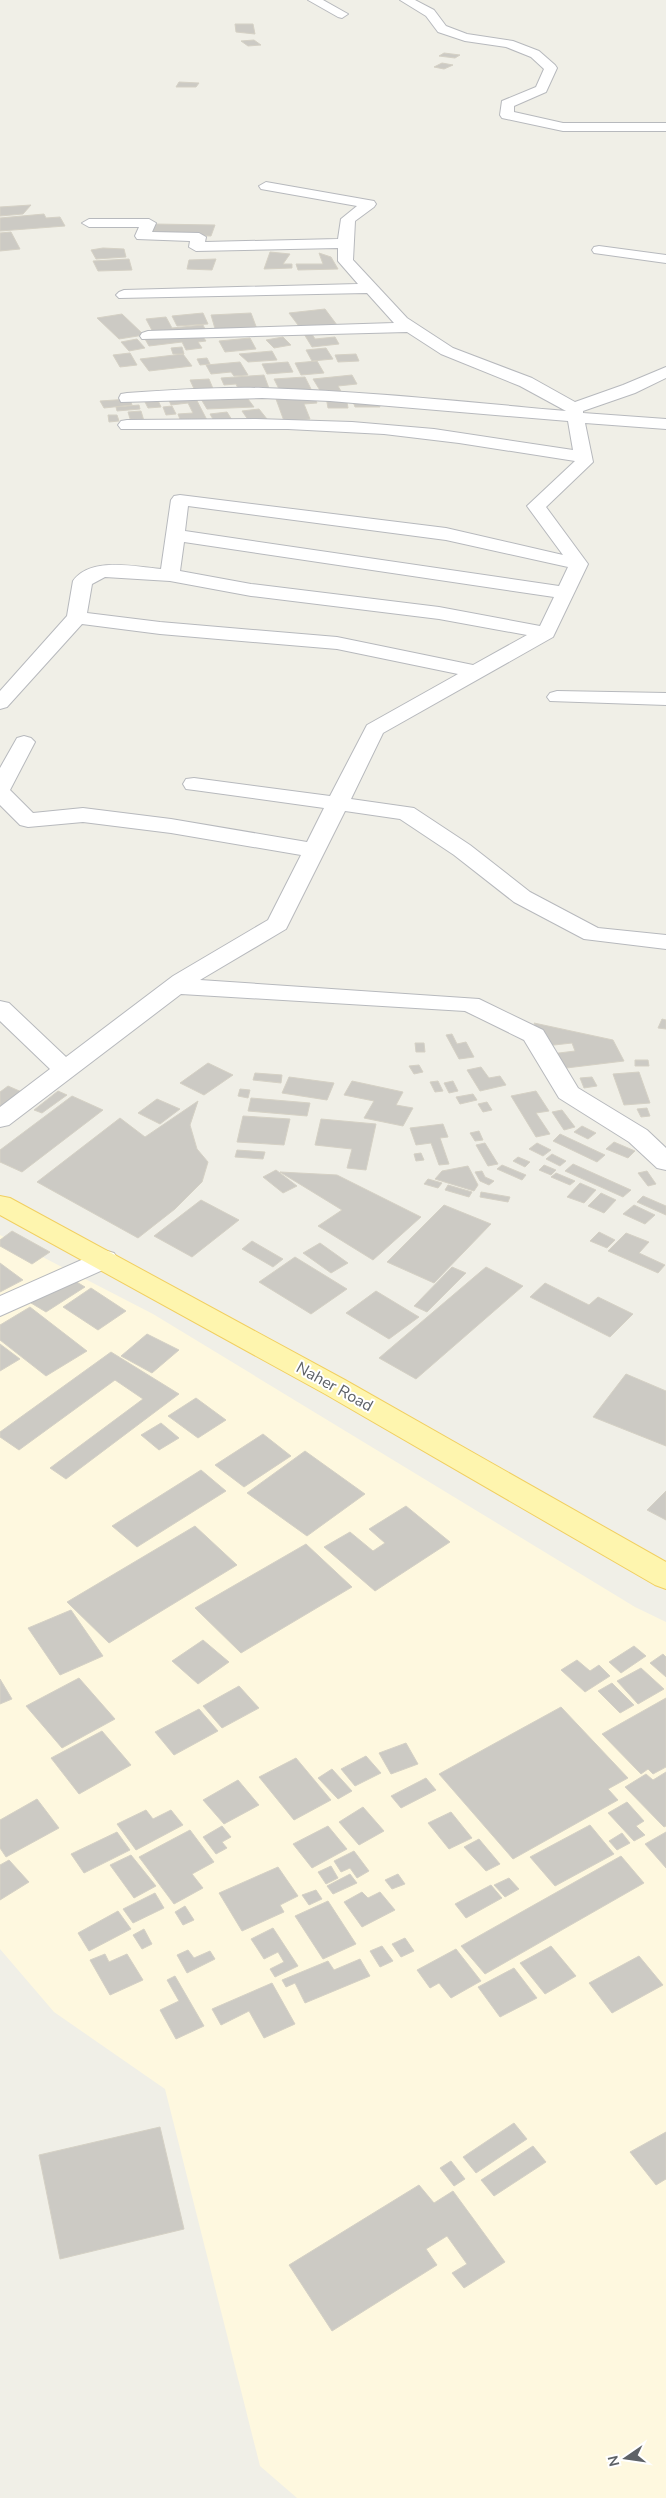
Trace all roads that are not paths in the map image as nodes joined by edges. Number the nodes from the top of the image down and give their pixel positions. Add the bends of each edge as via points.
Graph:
1 (314, 0) edge
2 (406, 0) edge
3 (342, 14) dead end
4 (666, 127) edge
5 (266, 186) dead end
6 (89, 223) dead end
7 (345, 243) junction
8 (599, 250) dead end
9 (666, 259) edge
10 (371, 288) junction
11 (124, 295) dead end
12 (410, 327) junction
13 (148, 336) dead end
14 (666, 372) edge
15 (128, 398) dead end
16 (575, 413) junction
17 (666, 424) edge
18 (127, 425) dead end
19 (583, 458) junction
20 (175, 536) junction
21 (579, 564) junction
22 (170, 575) junction
23 (565, 593) junction
24 (76, 617) junction
25 (546, 634) junction
26 (477, 672) junction
27 (557, 697) dead end
28 (666, 699) edge
29 (0, 703) edge
30 (24, 742) dead end
31 (194, 784) dead end
32 (0, 791) edge
33 (337, 803) junction
34 (314, 850) junction
35 (666, 942) edge
36 (176, 986) junction
37 (0, 1008) edge
38 (65, 1070) junction
39 (0, 1119) edge
40 (666, 1162) edge
41 (0, 1204) edge
42 (104, 1259) junction
43 (0, 1307) edge
44 (666, 1577) edge

1 - 3 street
2 - 4 street via 430,13 442,29 465,37 509,44 535,54 551,68 541,90 508,104 507,115 563,127
5 - 7 street via 369,204 348,219
6 - 7 street via 149,224 142,236 199,237 196,246
7 - 10 street via 346,261
8 - 9 street
10 - 11 street
10 - 12 street
12 - 13 street
12 - 16 street via 447,351 526,382
14 - 16 street
15 - 16 street via 166,394 304,394
16 - 17 street
16 - 19 street
18 - 19 street via 220,422 386,429
19 - 21 street via 584,462 536,506
20 - 21 street via 180,500 446,534
20 - 22 street
20 - 23 street
21 - 23 street
22 - 24 street via 102,571 83,581
22 - 25 street via 251,590 438,613
23 - 25 street
24 - 26 street via 179,630 337,643
24 - 29 street
25 - 26 street
26 - 33 street via 374,729
27 - 28 street
30 - 32 street
31 - 33 street
32 - 34 street via 28,820 83,815
33 - 34 street
33 - 35 street via 406,813 462,850 522,897 592,934
34 - 36 street via 278,924
36 - 38 street
36 - 40 street via 470,1004 534,1035 568,1093 638,1136
37 - 38 street
38 - 39 street
41 - 42 main road, Naher Road
42 - 43 street
42 - 44 main road, Naher Road via 470,1462

